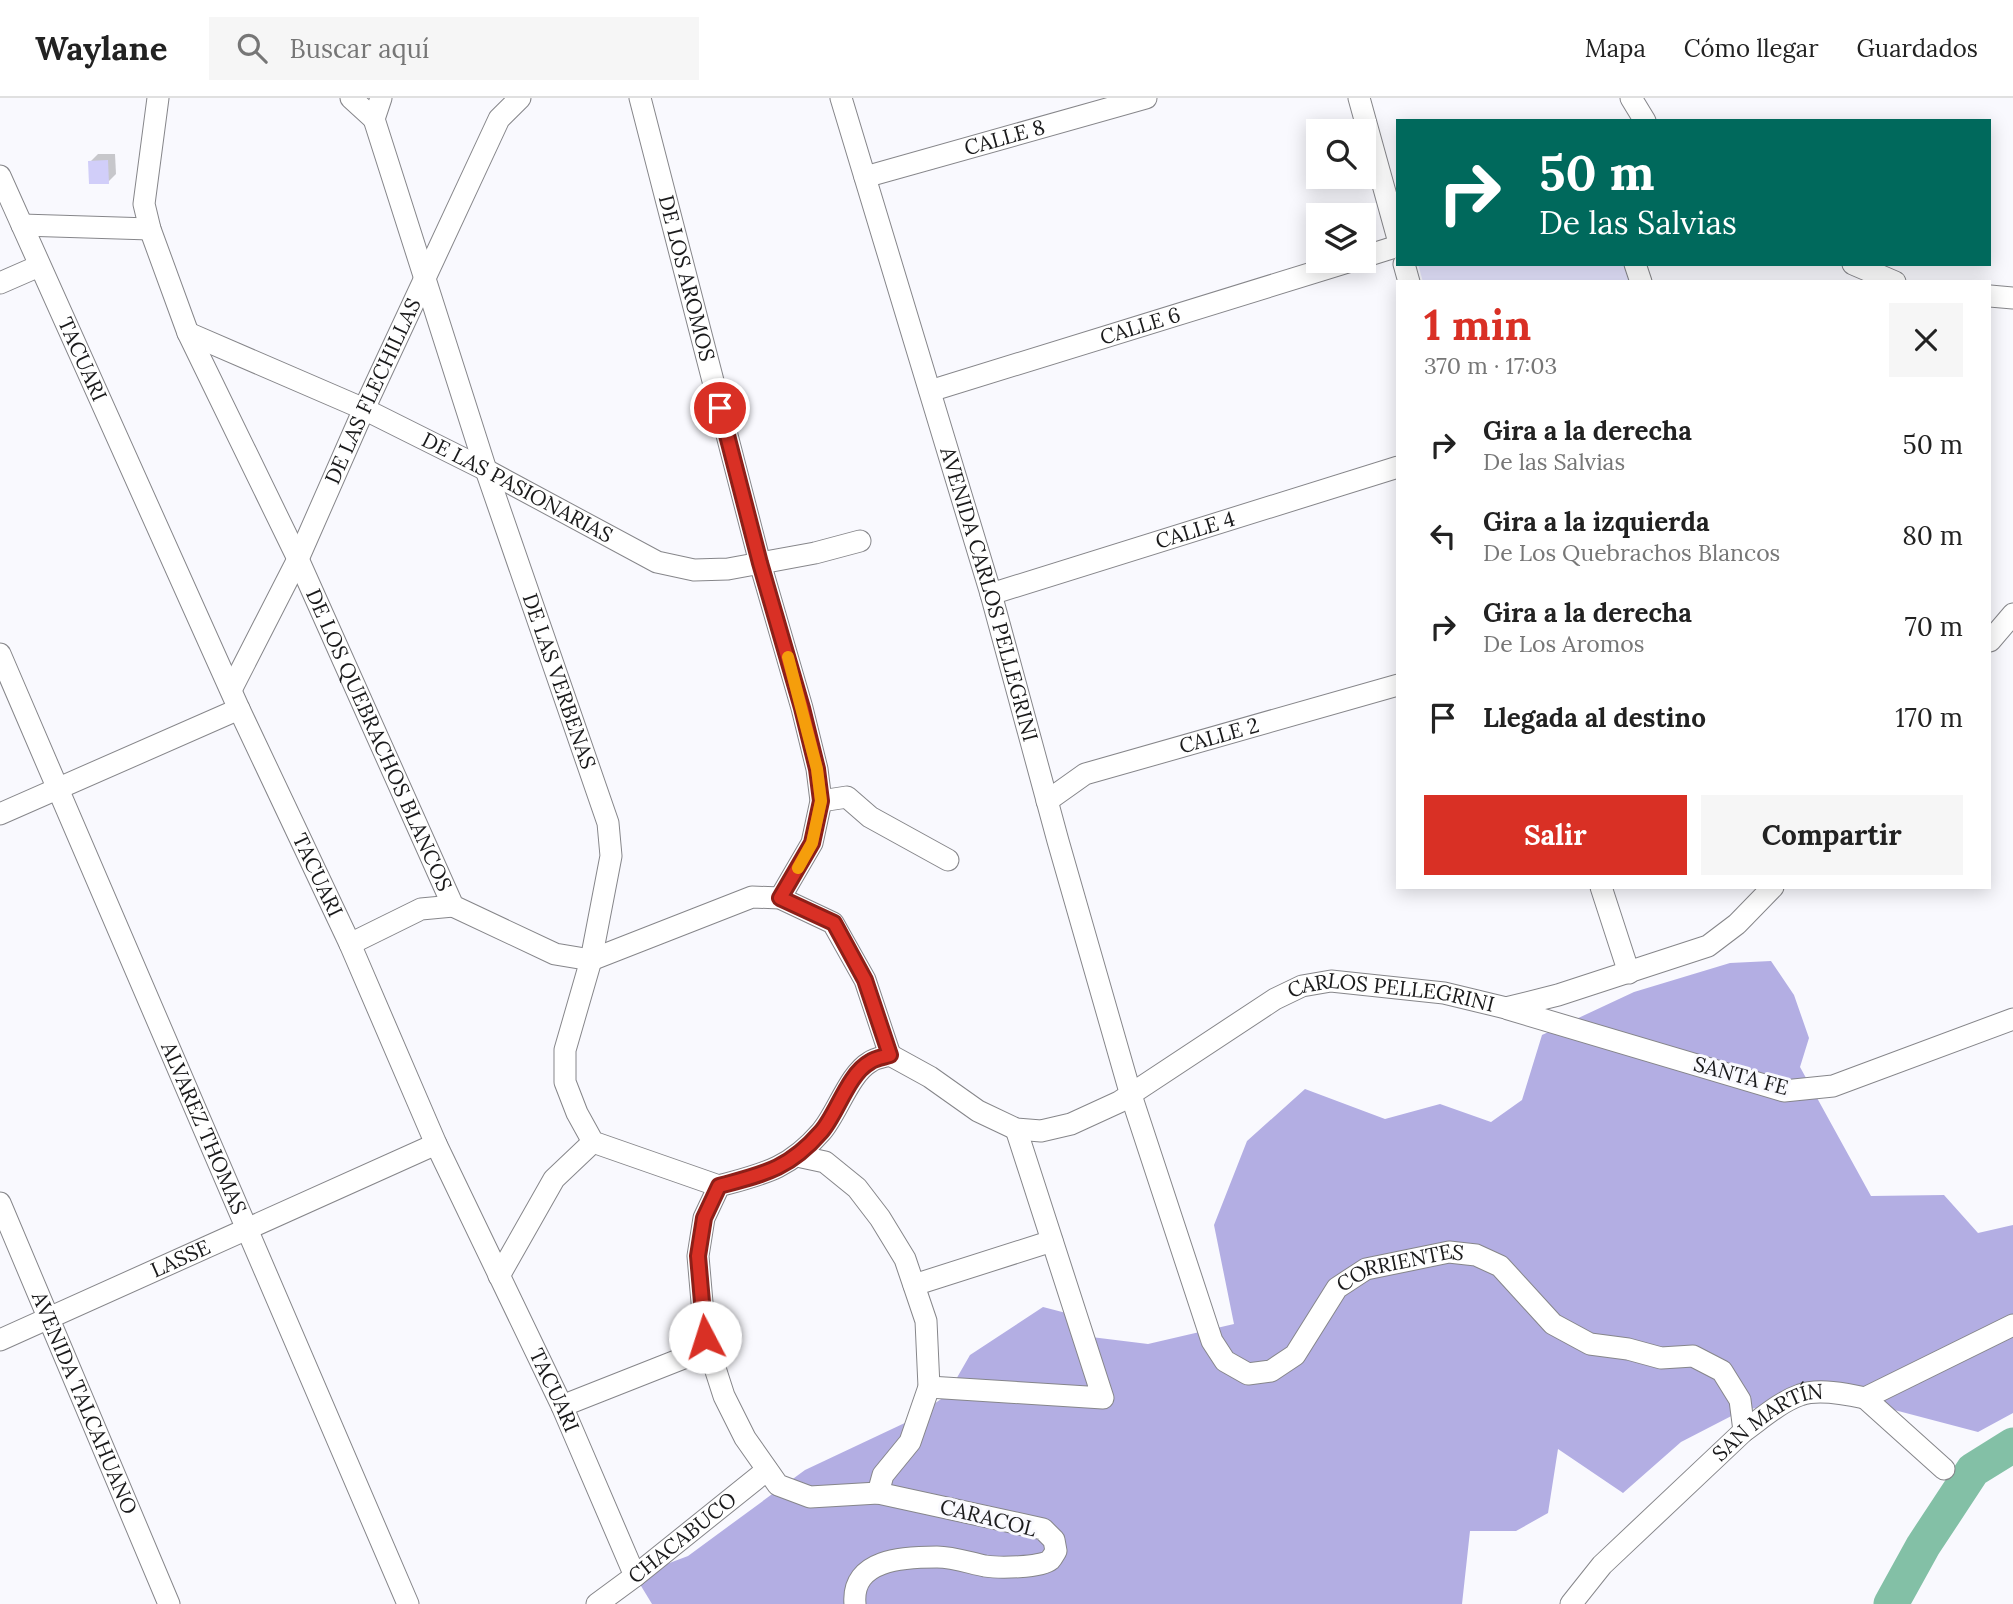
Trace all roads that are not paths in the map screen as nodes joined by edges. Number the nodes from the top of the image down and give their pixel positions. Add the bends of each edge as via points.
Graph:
1 (158, 98) edge
2 (351, 98) edge
3 (381, 98) edge
4 (520, 98) edge
5 (640, 98) edge
6 (841, 98) edge
7 (1146, 98) edge
8 (1359, 98) edge
9 (1631, 98) edge
10 (374, 119) junction
11 (1644, 119) edge
12 (0, 176) edge
13 (865, 177) junction
14 (22, 225) junction
15 (150, 229) junction
16 (1396, 232) edge
17 (1396, 247) edge
18 (1376, 253) edge
19 (39, 266) junction
20 (1858, 266) edge
21 (1312, 273) edge
22 (425, 278) junction
23 (1890, 280) edge
24 (0, 283) edge
25 (1991, 296) edge
26 (2013, 298) edge
27 (188, 333) junction
28 (930, 391) junction
29 (364, 409) junction
30 (1396, 468) edge
31 (486, 470) junction
32 (860, 541) dead end
33 (298, 559) junction
34 (760, 563) junction
35 (991, 594) junction
36 (2013, 614) edge
37 (1991, 639) edge
38 (0, 654) edge
39 (1396, 686) edge
40 (235, 699) junction
41 (57, 789) junction
42 (821, 801) junction
43 (1047, 801) junction
44 (0, 814) edge
45 (948, 860) dead end
46 (1602, 889) edge
47 (1771, 889) edge
48 (780, 898) junction
49 (453, 906) junction
50 (349, 944) junction
51 (591, 960) junction
52 (1629, 973) junction
53 (1506, 1008) junction
54 (2013, 1019) edge
55 (890, 1055) junction
56 (1130, 1092) junction
57 (1016, 1129) junction
58 (593, 1142) junction
59 (436, 1144) junction
60 (797, 1156) junction
61 (719, 1186) junction
62 (0, 1203) edge
63 (246, 1230) junction
64 (1052, 1241) junction
65 (499, 1276) junction
66 (914, 1285) junction
67 (49, 1318) junction
68 (2013, 1325) edge
69 (0, 1340) edge
70 (709, 1348) junction
71 (929, 1387) junction
72 (1865, 1398) junction
73 (562, 1406) junction
74 (1744, 1431) junction
75 (1944, 1469) dead end
76 (767, 1470) junction
77 (878, 1493) junction
78 (635, 1576) junction
79 (169, 1604) edge
80 (408, 1604) edge
81 (597, 1604) edge
82 (855, 1604) edge
83 (1571, 1604) edge

1 - 15 street, DE LOS QUEBRACHOS BLANCOS via 144,204
2 - 10 street
3 - 10 street
4 - 22 street, DE LAS FLECHILLAS via 499,120
5 - 34 street, DE LOS AROMOS
6 - 13 street, AVENIDA CARLOS PELLEGRINI
7 - 13 street, CALLE 8
8 - 16 street
9 - 11 street
10 - 22 street, DE LAS VERBENAS
12 - 14 street, TACUARI
13 - 28 street, AVENIDA CARLOS PELLEGRINI
14 - 15 street
14 - 19 street, TACUARI
15 - 27 street, DE LOS QUEBRACHOS BLANCOS
17 - 18 street
19 - 24 street
19 - 40 street, TACUARI
20 - 23 street
21 - 28 street, CALLE 6
22 - 29 street, DE LAS FLECHILLAS
22 - 31 street, DE LAS VERBENAS
25 - 26 street
27 - 29 street, DE LAS PASIONARIAS
27 - 33 street, DE LOS QUEBRACHOS BLANCOS
28 - 35 street, AVENIDA CARLOS PELLEGRINI
29 - 31 street, DE LAS PASIONARIAS
29 - 33 street, DE LAS FLECHILLAS
30 - 35 street, CALLE 4
31 - 34 street, DE LAS PASIONARIAS via 657,562 694,570
31 - 51 street, DE LAS VERBENAS via 608,823 611,856
32 - 34 street, DE LAS PASIONARIAS
33 - 40 street, DE LAS FLECHILLAS
33 - 49 street, DE LOS QUEBRACHOS BLANCOS
34 - 42 street, DE LOS AROMOS via 802,708
35 - 43 street, AVENIDA CARLOS PELLEGRINI
36 - 37 street
38 - 41 street, ALVAREZ THOMAS
39 - 43 street, CALLE 2 via 1085,774
40 - 41 street
40 - 50 street, TACUARI
41 - 44 street
41 - 63 street, ALVAREZ THOMAS
42 - 45 street via 847,797 870,817
42 - 48 street, DE LOS AROMOS via 812,843
43 - 56 street, AVENIDA CARLOS PELLEGRINI
46 - 52 street
47 - 52 street, CARLOS PELLEGRINI via 1708,946
48 - 51 street via 752,897
48 - 55 street via 834,923 865,980
49 - 50 street via 421,909
49 - 51 street, DE LOS QUEBRACHOS BLANCOS via 555,954
50 - 59 street, TACUARI
51 - 58 street, DE LAS VERBENAS via 565,1051 565,1082
52 - 53 street, CARLOS PELLEGRINI
53 - 54 street, SANTA FE via 1784,1091 1833,1086
53 - 56 street, CARLOS PELLEGRINI via 1444,993 1331,981 1302,986
55 - 57 street via 978,1111
55 - 60 street via 868,1062 822,1131
56 - 57 street, CARLOS PELLEGRINI via 1119,1102 1071,1124 1041,1132
56 - 74 street, CORRIENTES via 1212,1341 1225,1361 1248,1374 1272,1371 1295,1355 1337,1288 1366,1269 1449,1252 1476,1255 1500,1266 1553,1324 1590,1344 1661,1358 1693,1356 1723,1371 1740,1400
57 - 64 street
58 - 61 street
58 - 65 street via 554,1179
59 - 63 street, LASSE
59 - 65 street, TACUARI
60 - 61 street via 772,1172
60 - 66 street via 825,1162 857,1188 905,1259
61 - 70 street, CARACOL via 704,1218 698,1256
62 - 67 street, AVENIDA TALCAHUANO
63 - 67 street, LASSE
63 - 80 street, ALVAREZ THOMAS
64 - 66 street
64 - 71 street via 1102,1398
65 - 73 street, TACUARI
66 - 71 street via 926,1321
67 - 69 street, LASSE
67 - 79 street, AVENIDA TALCAHUANO
68 - 72 street
70 - 73 street
70 - 76 street, CARACOL via 724,1396
71 - 77 street via 910,1442 883,1475
72 - 74 street, SAN MARTÍN via 1841,1392 1800,1394
72 - 75 street
73 - 78 street, TACUARI
74 - 83 street, SAN MARTÍN via 1602,1565
76 - 77 street, CARACOL via 778,1485 810,1497
76 - 78 street, CHACABUCO
77 - 82 street, CARACOL via 1043,1529 1054,1540 1056,1551 1049,1561 1036,1565 989,1567 939,1557 883,1562 864,1571
78 - 81 street, CHACABUCO

